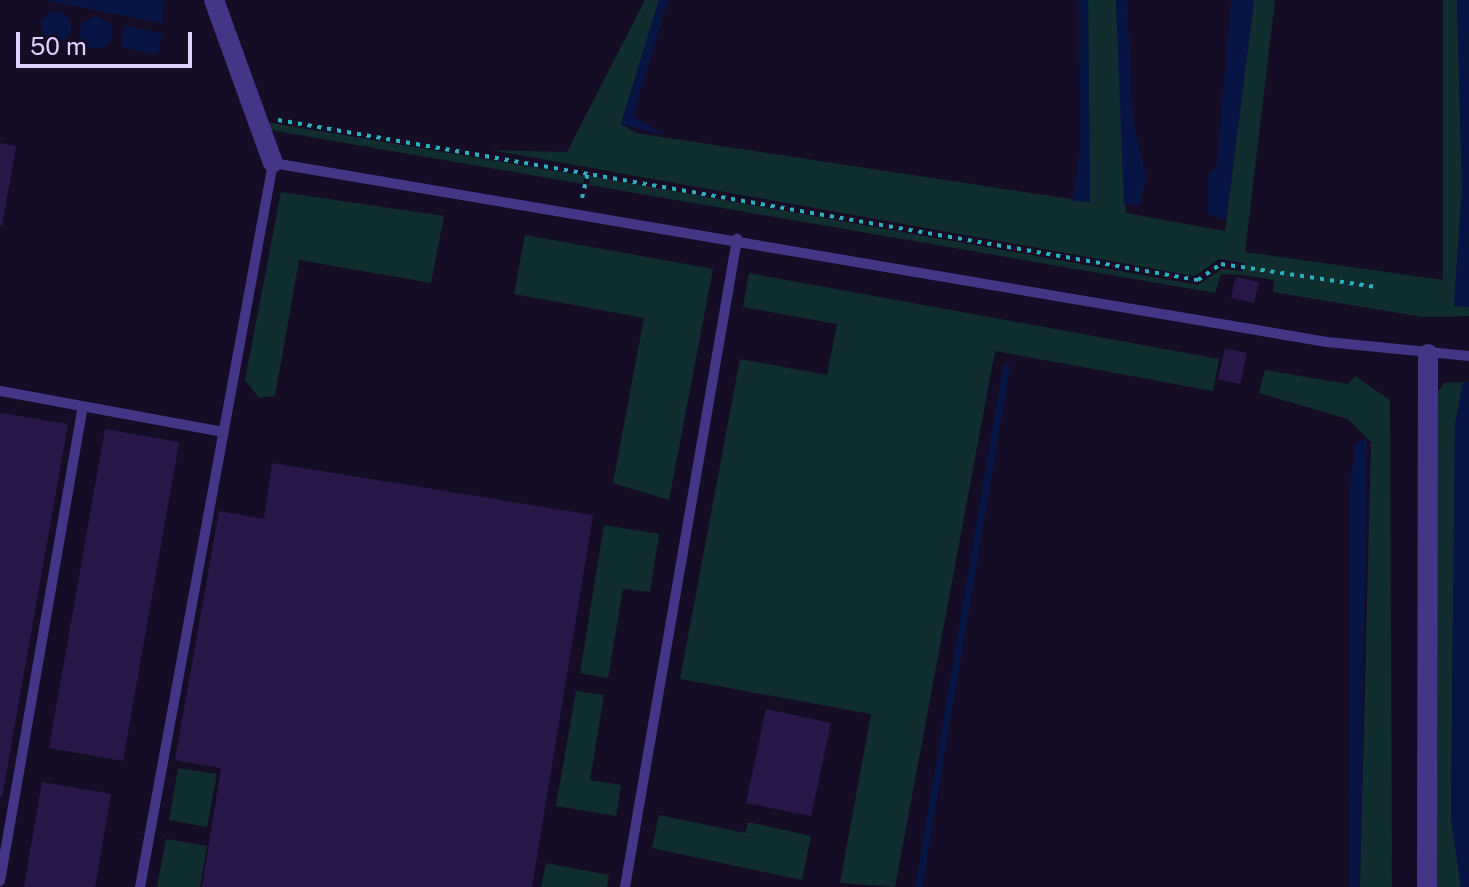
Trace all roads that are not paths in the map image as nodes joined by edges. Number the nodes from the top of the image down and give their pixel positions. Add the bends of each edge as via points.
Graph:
1 (214, 0) edge
2 (273, 163) junction
3 (737, 239) junction
4 (1428, 354) junction
5 (1469, 356) edge
6 (0, 391) edge
7 (83, 407) junction
8 (223, 432) junction
9 (0, 881) edge
10 (140, 887) edge
11 (625, 887) edge
12 (1427, 887) edge

1 - 2 street
2 - 3 lane
2 - 8 lane
3 - 4 lane
3 - 11 lane
4 - 5 lane
4 - 12 street
6 - 7 lane
7 - 8 lane
7 - 9 lane
8 - 10 lane

